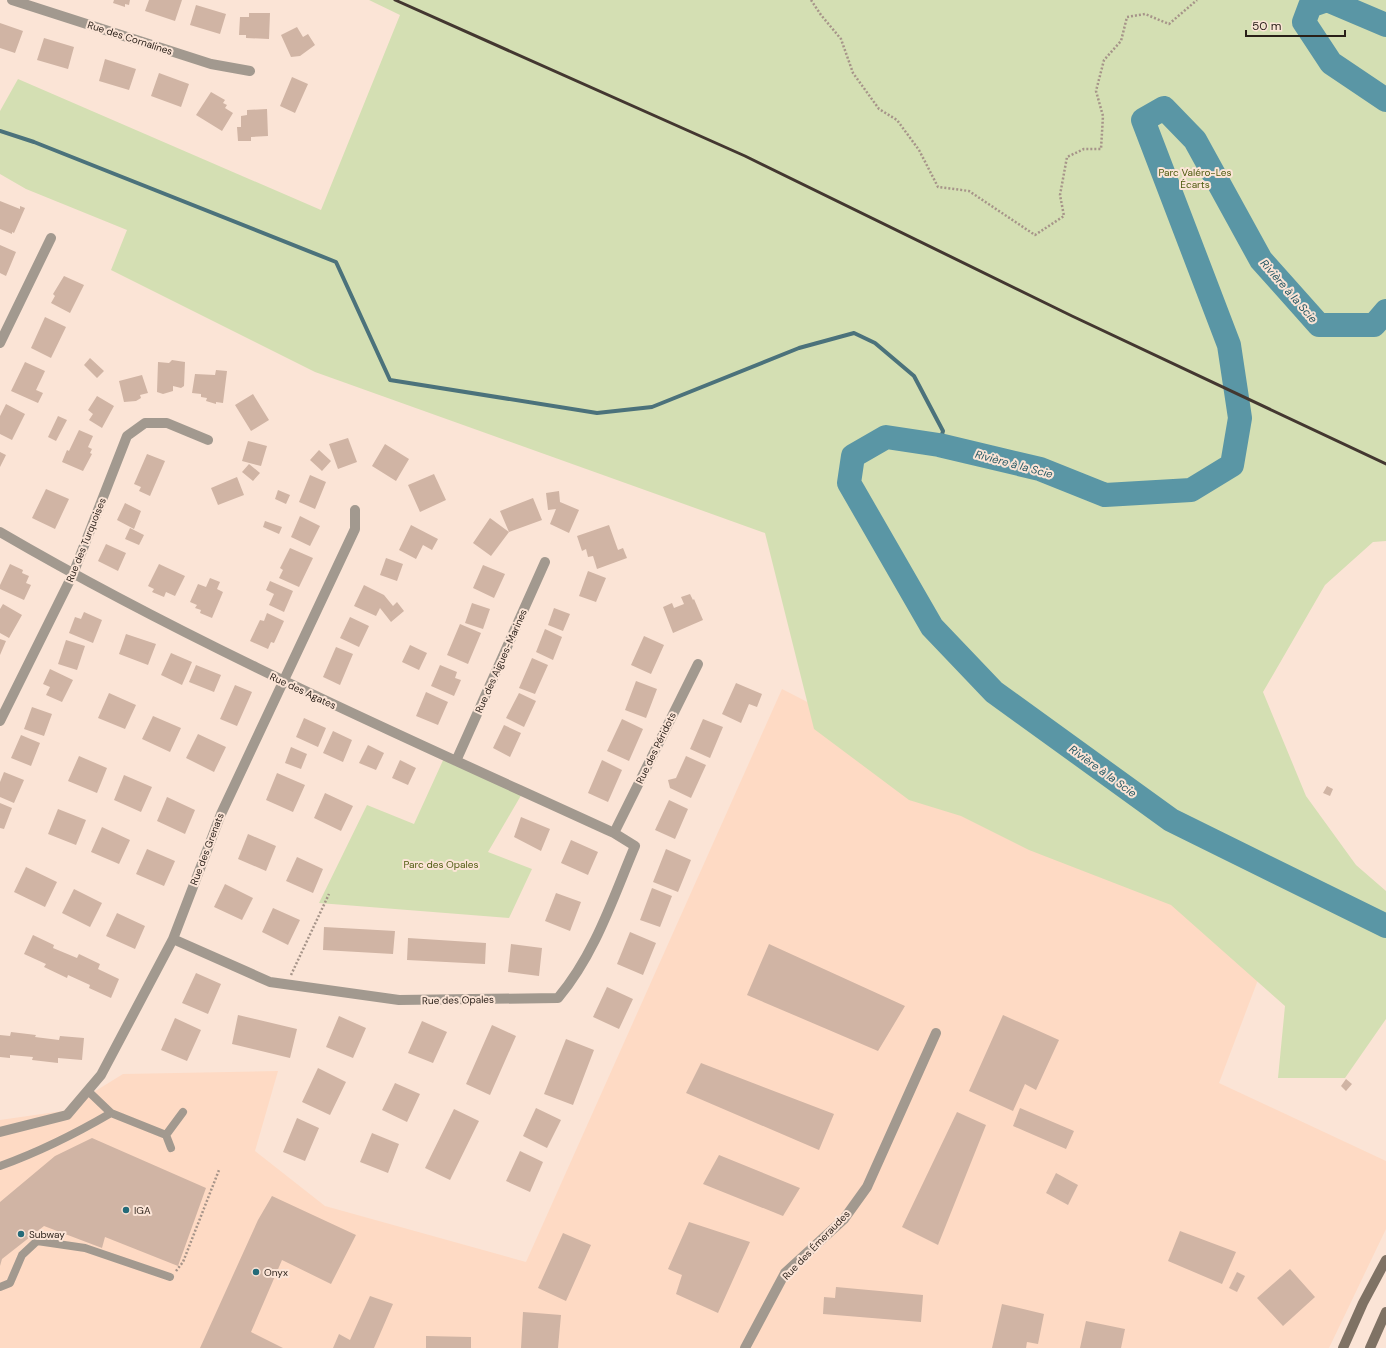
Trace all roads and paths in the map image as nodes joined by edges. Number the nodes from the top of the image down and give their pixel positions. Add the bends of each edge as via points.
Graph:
1 (12, 0) edge
2 (811, 0) edge
3 (1197, 0) edge
4 (250, 71) dead end
5 (51, 238) dead end
6 (0, 343) edge
7 (208, 440) dead end
8 (355, 510) dead end
9 (0, 532) edge
10 (545, 562) dead end
11 (73, 574) junction
12 (698, 664) dead end
13 (283, 682) junction
14 (0, 721) edge
15 (456, 761) junction
16 (614, 833) junction
17 (329, 894) dead end
18 (173, 939) junction
19 (287, 984) junction
20 (936, 1033) dead end
21 (88, 1091) junction
22 (183, 1112) dead end
23 (111, 1113) junction
24 (0, 1132) edge
25 (166, 1135) junction
26 (171, 1148) dead end
27 (0, 1166) edge
28 (218, 1170) dead end
29 (1386, 1260) edge
30 (170, 1277) joint
31 (0, 1287) edge
32 (1386, 1312) edge
33 (745, 1348) edge
34 (1343, 1348) edge
35 (1370, 1348) edge

1 - 4 street, Rue des Cornalines via 211,64
2 - 3 path via 820,15 841,39 853,72 879,109 897,120 919,150 938,187 969,191 1035,235 1064,216 1060,195 1067,157 1084,149 1101,149 1103,116 1096,91 1104,60 1121,41 1127,17 1145,14 1169,24
5 - 6 street
7 - 11 street, Rue des Turquoises via 167,423 145,422 127,436
8 - 13 street, Rue des Grenats via 355,530
9 - 11 street, Rue des Agates
10 - 15 street, Rue des Aigues-Marines
11 - 13 street, Rue des Agates
11 - 14 street, Rue des Turquoises
12 - 16 street, Rue des Péridots
13 - 15 street, Rue des Agates
13 - 18 street, Rue des Grenats via 221,814
15 - 16 street, Rue des Agates
16 - 19 street, Rue des Opales via 635,846 588,957 574,980 558,998 399,1000
17 - 19 path
18 - 19 street, Rue des Opales via 270,982
18 - 21 street, Rue des Grenats via 101,1075
20 - 33 street, Rue des Émeraudes via 867,1187 844,1220 785,1273
21 - 23 lane
21 - 24 street, Rue des Grenats via 67,1115
22 - 25 lane
23 - 25 lane
23 - 27 lane via 41,1150
25 - 26 lane
28 - 30 path via 183,1262
29 - 34 main road
30 - 31 lane via 85,1248 37,1241 22,1255 10,1283
32 - 35 main road

